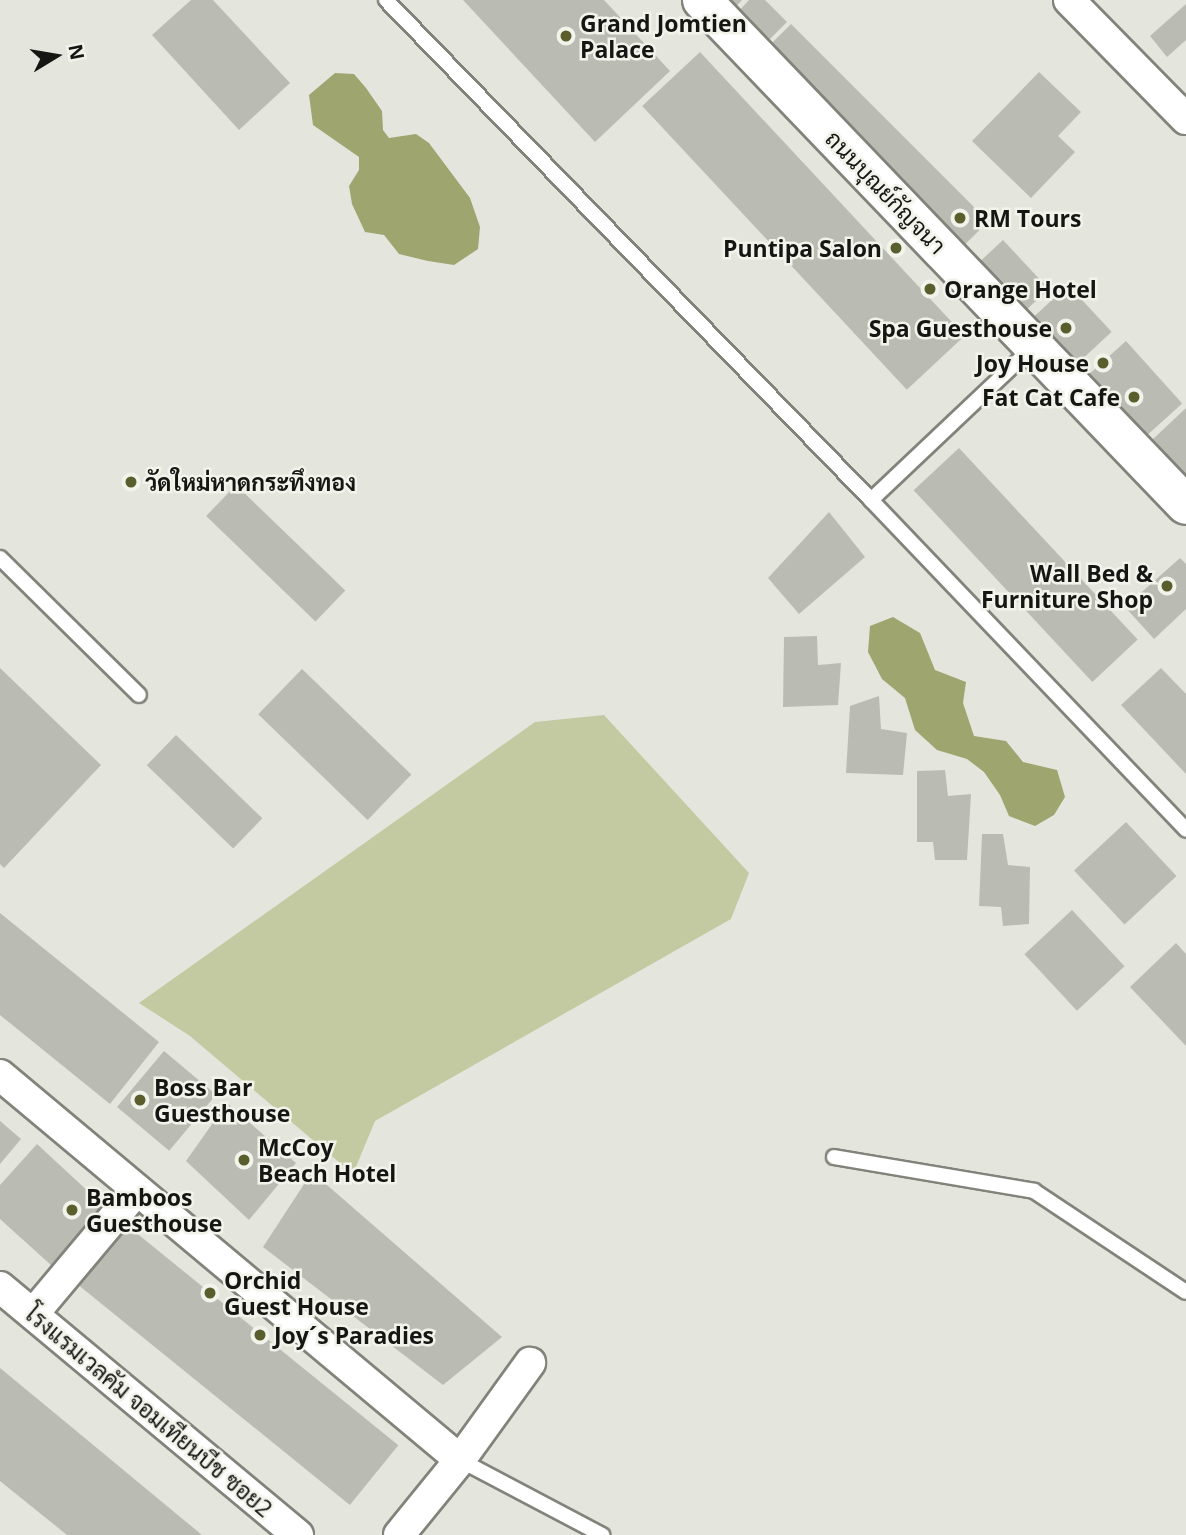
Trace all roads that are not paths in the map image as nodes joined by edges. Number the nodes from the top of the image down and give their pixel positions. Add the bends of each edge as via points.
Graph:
1 (386, 0) edge
2 (702, 0) edge
3 (1069, 0) edge
4 (1186, 119) edge
5 (1034, 346) junction
6 (871, 500) junction
7 (1186, 505) edge
8 (0, 558) edge
9 (139, 695) dead end
10 (1186, 830) edge
11 (0, 1075) edge
12 (834, 1157) dead end
13 (137, 1190) junction
14 (0, 1287) edge
15 (1186, 1292) edge
16 (33, 1314) junction
17 (530, 1363) dead end
18 (460, 1460) junction
19 (298, 1535) edge
20 (399, 1535) edge
21 (602, 1535) edge

1 - 6 lane
2 - 5 street, ถนนบุณย์กัญจนา
3 - 4 street
5 - 6 lane
5 - 7 street, ถนนบุณย์กัญจนา
6 - 10 lane
8 - 9 lane
11 - 13 street
12 - 15 lane via 1034,1191
13 - 16 street
13 - 18 street
14 - 16 street, โรงแรมเวลคัม จอมเทียนบีช ซอย2
16 - 19 street, โรงแรมเวลคัม จอมเทียนบีช ซอย2
17 - 18 street
18 - 20 street
18 - 21 lane

